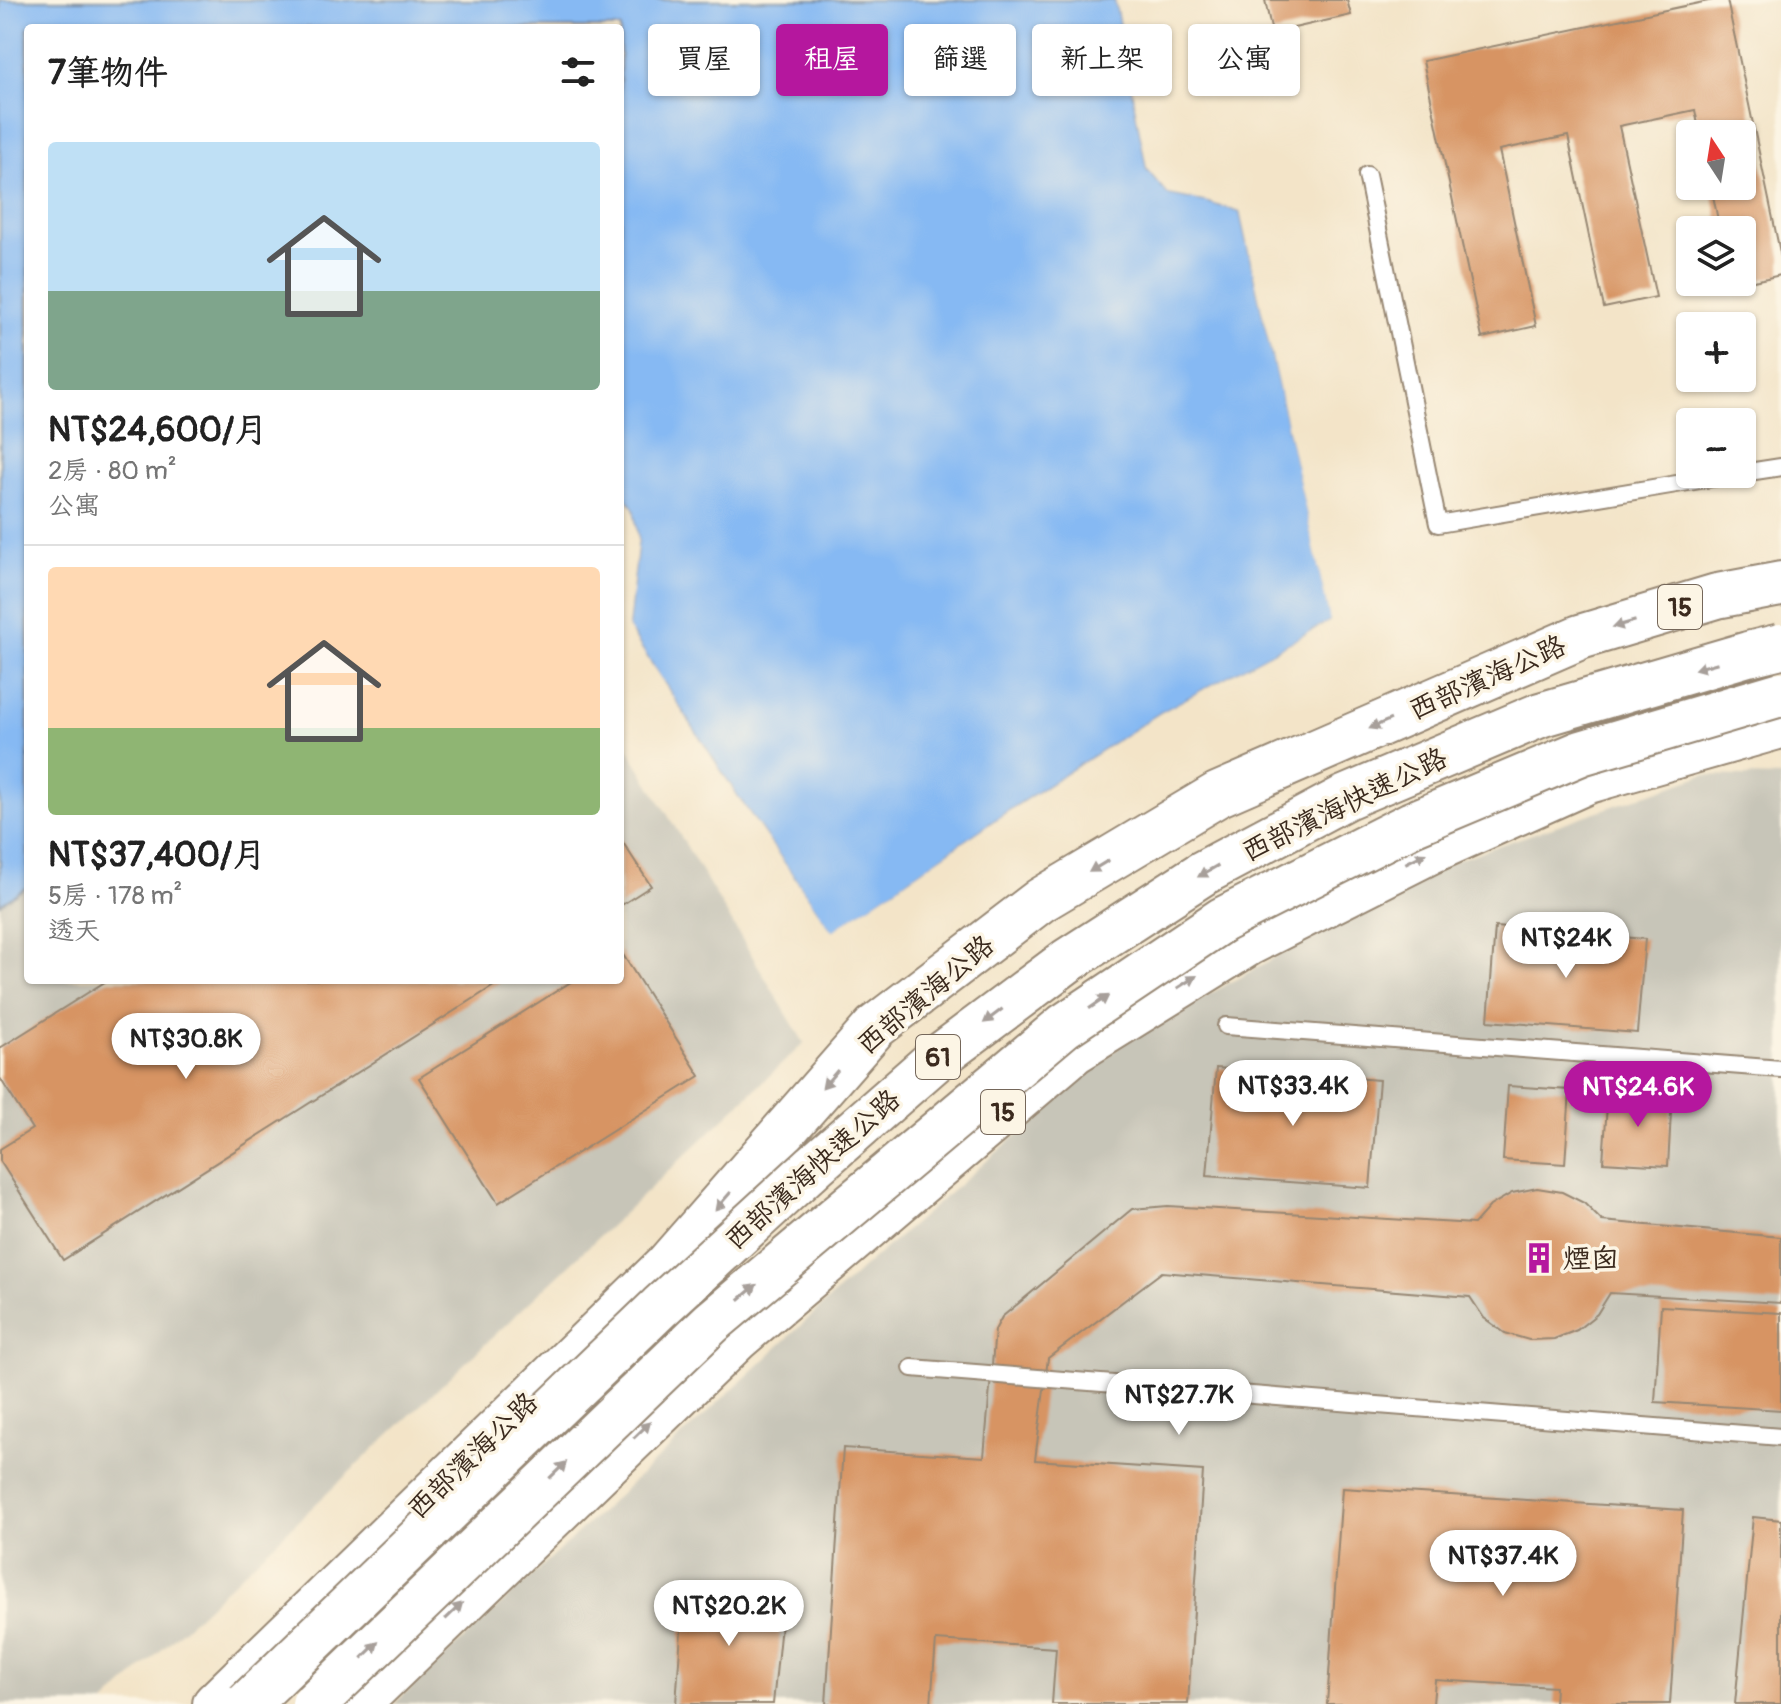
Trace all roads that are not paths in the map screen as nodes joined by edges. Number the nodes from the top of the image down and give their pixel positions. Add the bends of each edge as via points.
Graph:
1 (1367, 175) dead end
2 (1781, 467) edge
3 (1756, 471) edge
4 (1676, 484) edge
5 (1781, 584) edge
6 (1781, 646) edge
7 (1781, 694) edge
8 (1781, 726) edge
9 (1226, 1026) dead end
10 (1781, 1069) edge
11 (912, 1368) dead end
12 (1781, 1437) edge
13 (215, 1704) edge
14 (247, 1704) edge
15 (314, 1704) edge
16 (358, 1704) edge

1 - 4 lane via 1438,524
2 - 3 lane
5 -> 13 main road, 西部濱海公路 / 15 via 1717,596 1580,637 1217,795 1041,900 875,1027 666,1266
6 -> 14 main road, 西部濱海快速公路 / 61, bridge via 1540,715 1344,798 1203,873 1067,961 936,1059 815,1165
15 -> 7 main road, 西部濱海快速公路 / 61, bridge via 711,1323 1064,1026 1222,920 1412,824 1581,753
16 -> 8 main road, 15 via 738,1338 1075,1051 1249,943 1429,852 1588,781
9 - 10 lane
11 - 12 lane

